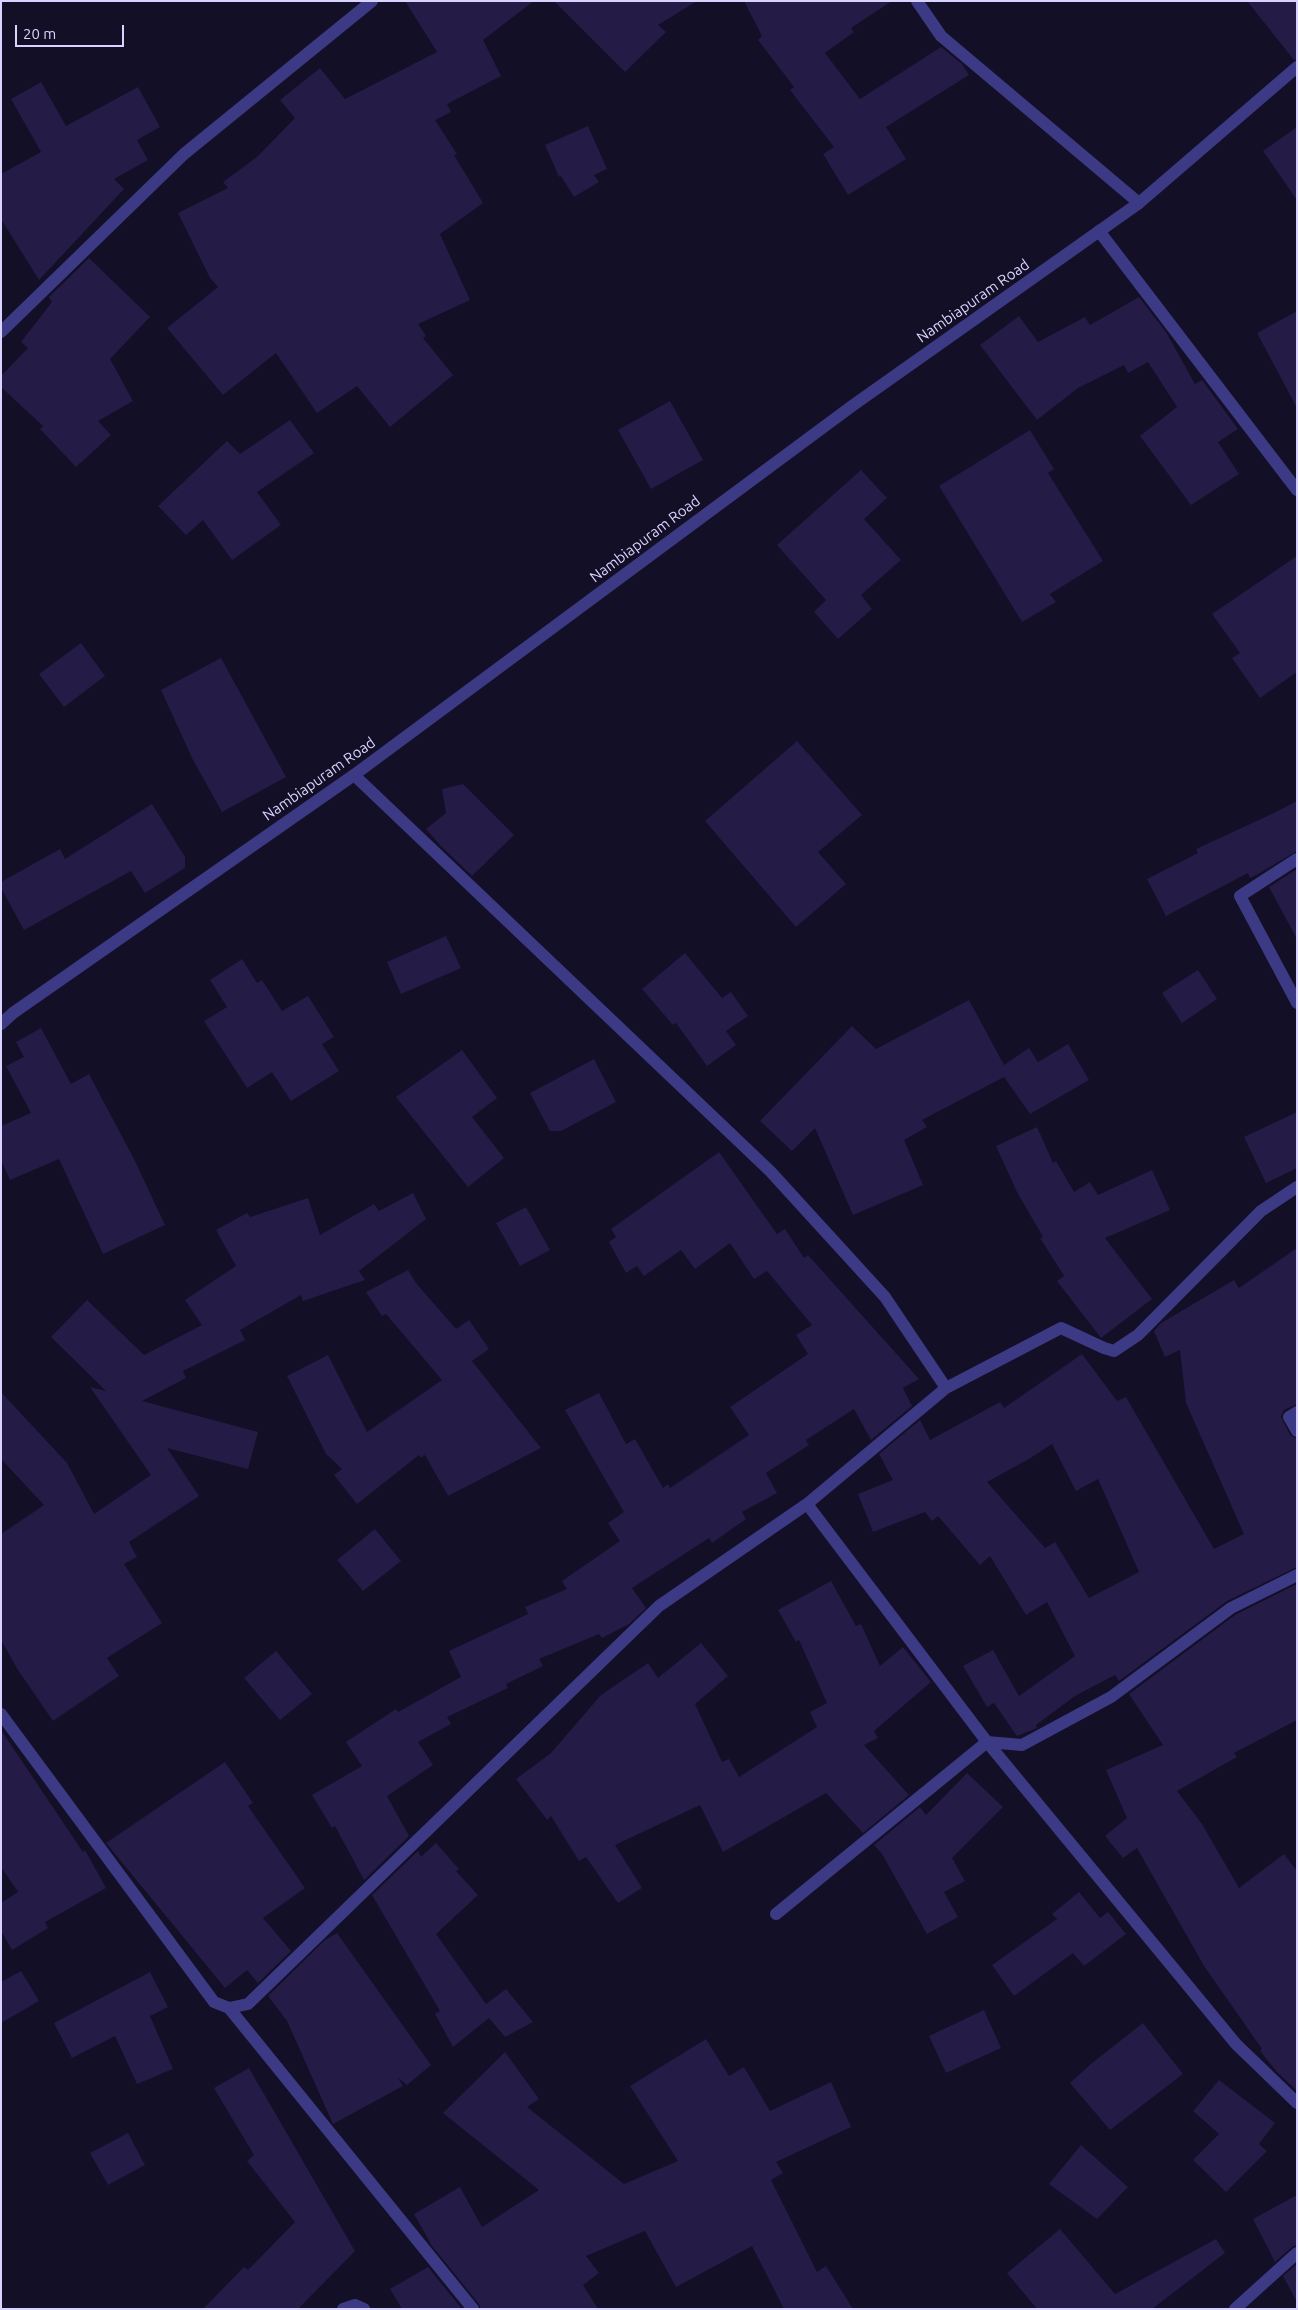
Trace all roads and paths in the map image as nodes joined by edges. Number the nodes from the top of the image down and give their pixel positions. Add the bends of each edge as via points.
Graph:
1 (372, 1) edge
2 (917, 1) edge
3 (1297, 67) edge
4 (1139, 203) junction
5 (1099, 231) junction
6 (1, 332) edge
7 (1297, 490) edge
8 (354, 775) junction
9 (1297, 859) edge
10 (1297, 1003) edge
11 (1, 1024) edge
12 (1297, 1187) edge
13 (946, 1388) junction
14 (1297, 1412) edge
15 (1297, 1431) edge
16 (807, 1504) junction
17 (1297, 1575) edge
18 (1, 1714) edge
19 (987, 1742) junction
20 (776, 1914) dead end
21 (229, 2008) junction
22 (1297, 2103) edge
23 (1297, 2253) edge
24 (469, 2307) edge
25 (343, 2309) edge
26 (364, 2309) edge
27 (1235, 2309) edge

1 - 6 street via 184,154
2 - 4 street via 941,36
3 - 4 street, Nambiapuram Road
4 - 5 street, Nambiapuram Road
5 - 7 street
5 - 8 street, Nambiapuram Road via 852,406
8 - 11 street, Nambiapuram Road
8 - 13 street via 770,1172 885,1297
9 - 10 street via 1240,896
12 - 13 street via 1261,1211 1138,1335 1114,1351 1062,1328
13 - 16 street
14 - 15 street via 1289,1417
16 - 19 street
16 - 21 street via 659,1606 248,2004
17 - 19 street via 1231,1608 1103,1702 1022,1745
18 - 21 street via 214,2002
19 - 20 street
19 - 22 street via 1236,2044
21 - 24 street
23 - 27 street
25 - 26 street via 355,2305

